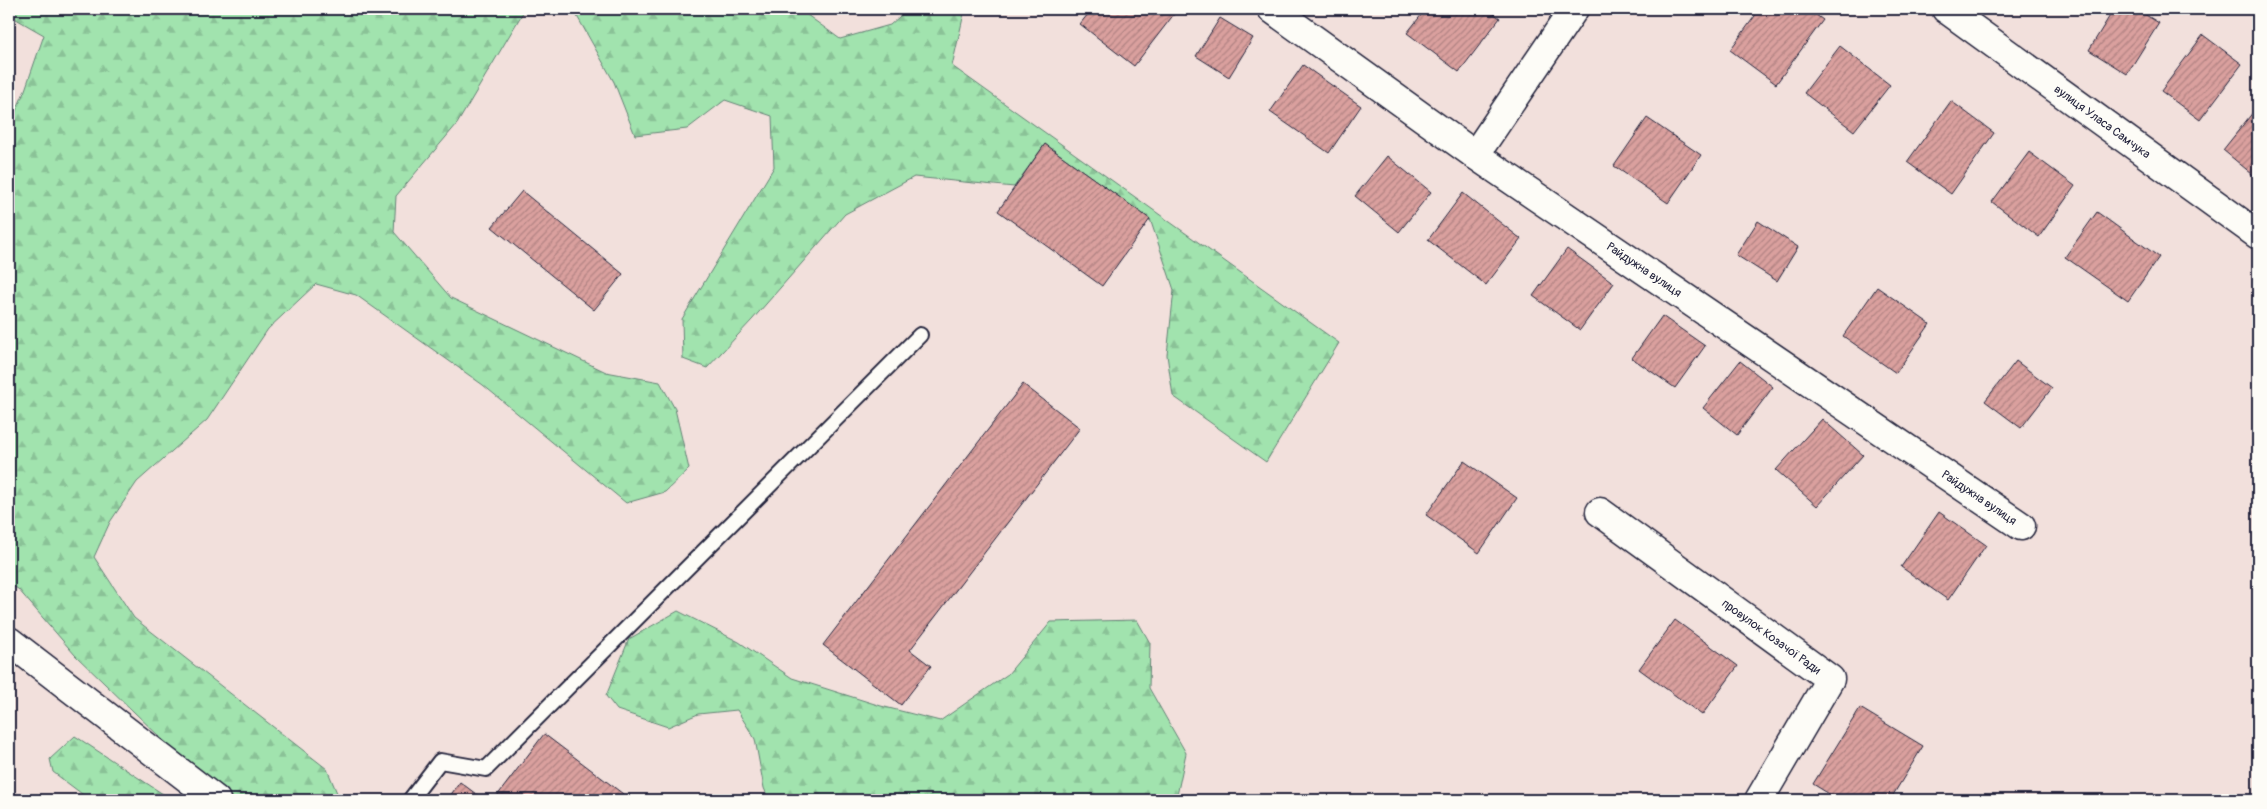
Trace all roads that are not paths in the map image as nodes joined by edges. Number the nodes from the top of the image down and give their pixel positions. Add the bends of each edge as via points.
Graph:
1 (1272, 9) edge
2 (1574, 9) edge
3 (1946, 9) edge
4 (1475, 155) junction
5 (2258, 235) edge
6 (920, 335) dead end
7 (1600, 512) dead end
8 (2021, 526) dead end
9 (9, 641) edge
10 (216, 800) edge
11 (410, 800) edge
12 (1759, 800) edge

1 - 4 street, Райдужна вулиця
2 - 4 street
3 - 5 street, вулиця Уласа Самчука
4 - 8 street, Райдужна вулиця
6 - 11 lane via 486,770 440,761
7 - 12 street, провулок Козачої Ради via 1830,679
9 - 10 street

